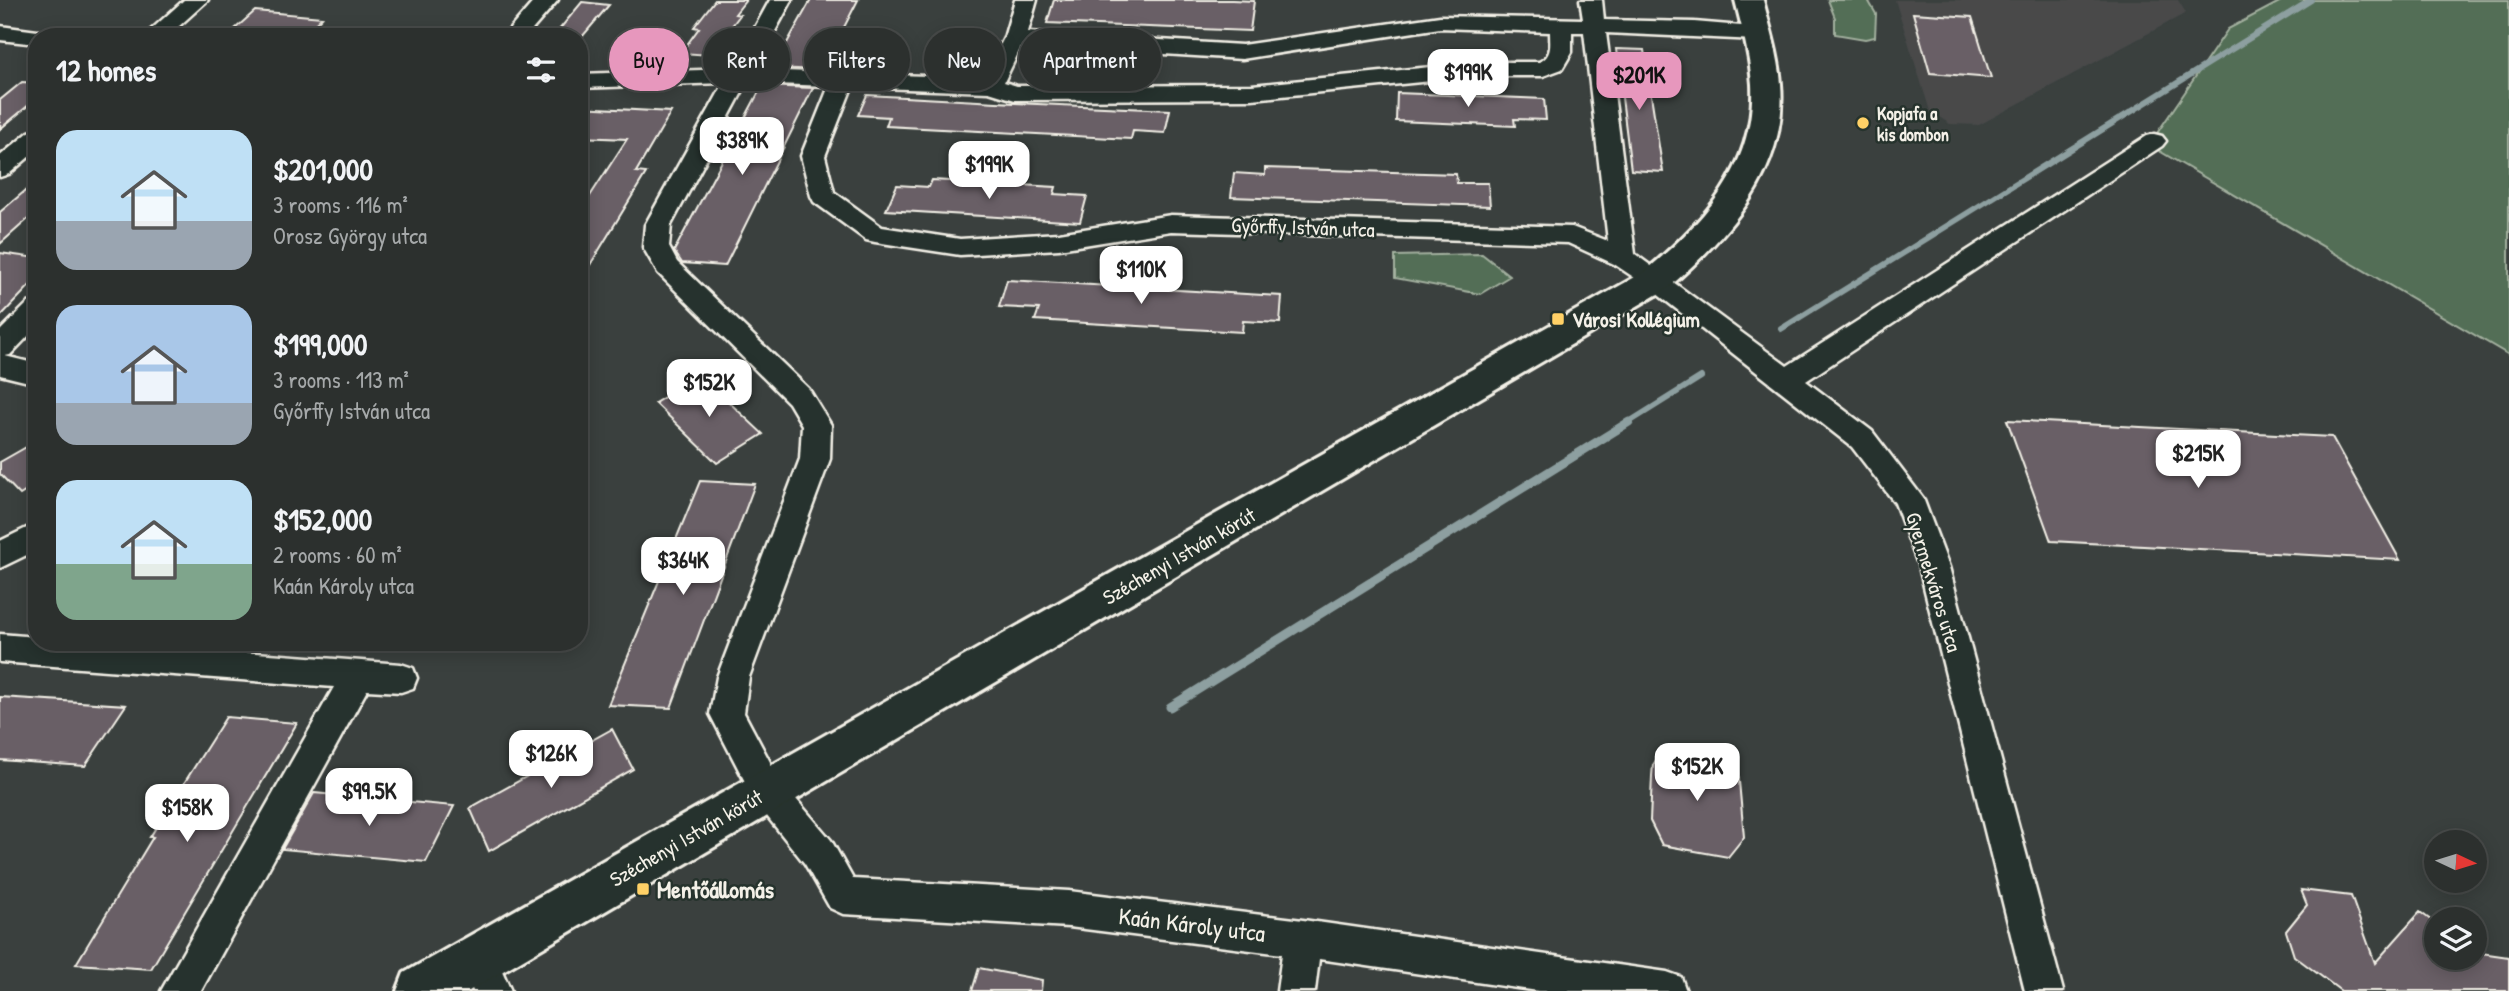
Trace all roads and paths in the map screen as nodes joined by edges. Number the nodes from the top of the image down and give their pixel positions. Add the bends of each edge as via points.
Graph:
1 (197, 0) edge
2 (547, 0) edge
3 (781, 0) edge
4 (1026, 0) edge
5 (1591, 0) edge
6 (1749, 0) edge
7 (1561, 25) junction
8 (1594, 26) junction
9 (164, 28) edge
10 (522, 28) edge
11 (765, 28) edge
12 (0, 33) edge
13 (1757, 33) junction
14 (28, 36) edge
15 (1015, 38) junction
16 (1005, 58) edge
17 (703, 77) edge
18 (588, 81) edge
19 (1005, 90) edge
20 (730, 91) edge
21 (839, 91) edge
22 (2154, 141) dead end
23 (28, 145) edge
24 (0, 169) edge
25 (1623, 258) junction
26 (1656, 280) junction
27 (28, 319) edge
28 (0, 348) edge
29 (0, 365) edge
30 (28, 372) edge
31 (1785, 381) junction
32 (28, 540) edge
33 (0, 556) edge
34 (0, 648) edge
35 (28, 650) edge
36 (40, 651) edge
37 (358, 675) junction
38 (401, 678) dead end
39 (767, 790) junction
40 (1303, 937) junction
41 (485, 975) edge
42 (180, 991) edge
43 (422, 991) edge
44 (1296, 991) edge
45 (1667, 991) edge
46 (2044, 991) edge

1 - 9 street
2 - 10 street
3 - 11 street
4 - 15 street
5 - 8 street
6 - 13 street, Széchenyi István körút
7 - 8 street
7 - 15 street via 1440,22 1242,52
7 - 19 street via 1561,52 1554,64 1543,69 1481,69 1252,92
8 - 13 street
8 - 25 street
12 - 14 street
13 - 26 street, Széchenyi István körút via 1767,93 1763,136 1748,179 1723,219
15 - 16 street
17 - 18 street
20 - 39 street via 658,225 656,247 667,267 799,396 819,431 815,459 733,677 727,713
21 - 25 street, Győrffy István utca via 814,156 823,196 875,234 960,247 1059,241 1171,223 1558,234 1572,235
22 - 31 street
23 - 24 street
25 - 26 street, Győrffy István utca
26 - 31 street, Gyermekváros utca
26 - 39 street, Széchenyi István körút
27 - 28 street
29 - 30 street
31 - 46 street, Gyermekváros utca via 1862,439 1908,498 1934,567
32 - 33 street
34 - 35 street
36 - 37 street
37 - 38 street
37 - 42 street
39 - 40 street, Kaán Károly utca via 818,852 843,895 1069,909
39 - 41 street, Széchenyi István körút
40 - 44 street
40 - 45 street, Kaán Károly utca
41 - 43 street, Széchenyi István körút

